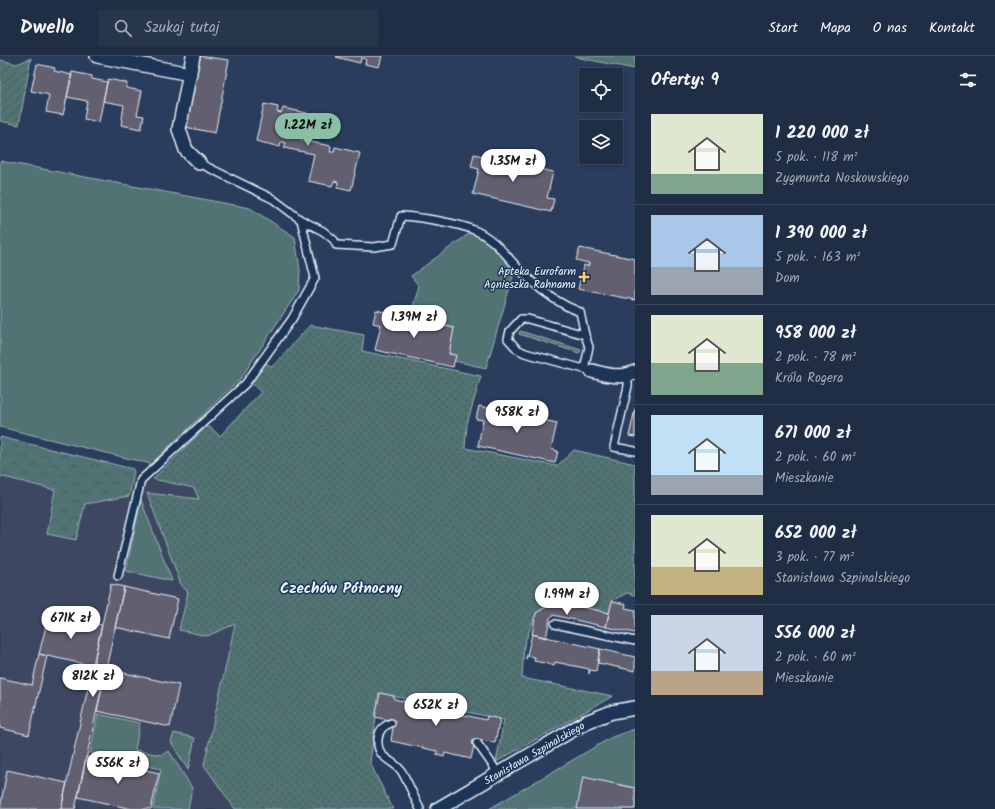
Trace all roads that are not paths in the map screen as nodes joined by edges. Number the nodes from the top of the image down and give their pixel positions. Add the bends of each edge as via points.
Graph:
1 (97, 56) edge
2 (193, 56) edge
3 (190, 74) junction
4 (199, 163) joint
5 (301, 220) junction
6 (585, 335) junction
7 (588, 370) junction
8 (631, 374) edge
9 (635, 451) edge
10 (118, 576) dead end
11 (555, 624) dead end
12 (635, 641) edge
13 (635, 708) edge
14 (391, 723) dead end
15 (477, 743) dead end
16 (496, 775) junction
17 (420, 809) edge
18 (438, 809) edge

1 - 3 street
2 - 3 street
3 - 4 street via 179,129 186,150
4 - 5 lane via 273,199
5 - 6 lane via 323,231 334,240 336,246 374,247 393,244 401,216 417,217 474,230 499,248 529,279 565,306 580,312
5 - 10 lane via 315,278 292,319 246,382 141,480
6 - 7 lane
6 - 7 lane via 528,318 521,319 516,324 508,339 525,353
7 - 8 street via 611,376
8 - 9 lane via 614,447
11 - 12 lane
13 - 16 street, Stanisława Szpinalskiego via 612,712 586,722
14 - 17 lane via 383,726 379,735 380,753 401,771
15 - 16 lane via 494,767
16 - 18 street, Stanisława Szpinalskiego

